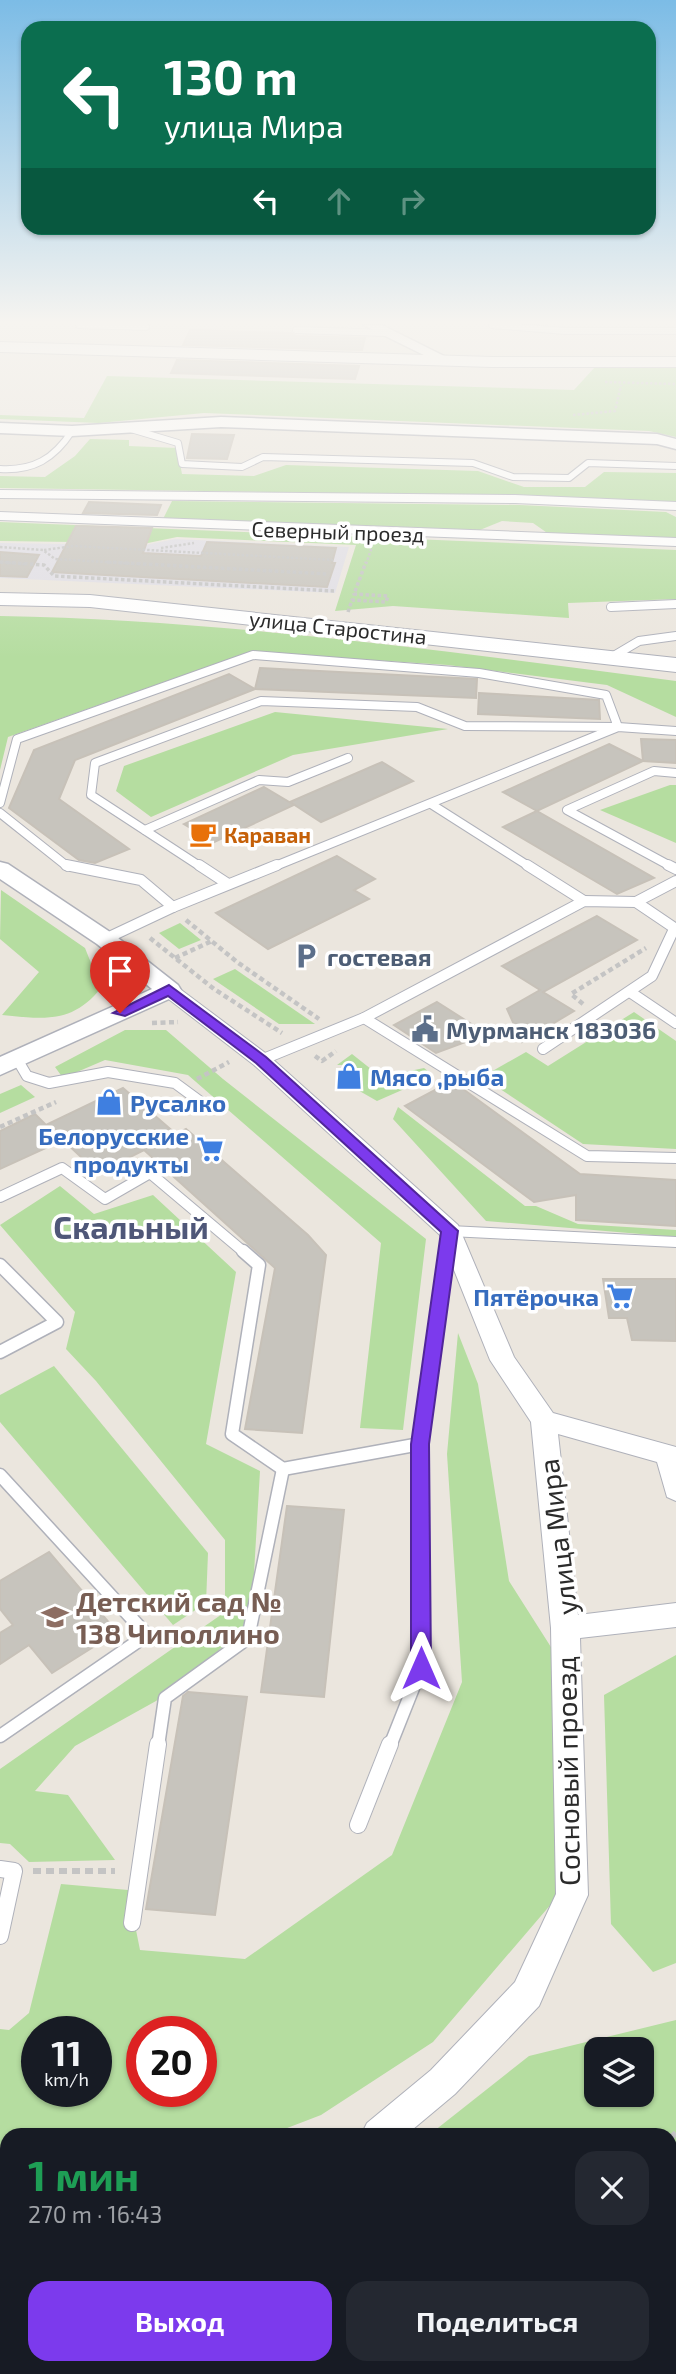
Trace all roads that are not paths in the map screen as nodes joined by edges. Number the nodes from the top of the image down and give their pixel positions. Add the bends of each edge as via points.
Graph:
1 (69, 436) edge
2 (154, 436) edge
3 (575, 436) edge
4 (676, 444) edge
5 (676, 466) edge
6 (0, 469) edge
7 (0, 494) edge
8 (676, 506) edge
9 (0, 516) edge
10 (676, 542) edge
11 (0, 599) edge
12 (676, 604) edge
13 (611, 607) dead end
14 (676, 636) edge
15 (612, 657) junction
16 (676, 665) edge
17 (618, 727) junction
18 (676, 731) edge
19 (348, 758) dead end
20 (676, 773) edge
21 (0, 803) edge
22 (431, 804) junction
23 (0, 813) edge
24 (145, 830) junction
25 (0, 869) edge
26 (676, 869) edge
27 (676, 881) edge
28 (228, 884) junction
29 (584, 901) junction
30 (636, 902) junction
31 (173, 907) junction
32 (675, 929) edge
33 (105, 939) junction
34 (169, 990) junction
35 (630, 992) junction
36 (364, 1018) junction
37 (676, 1023) edge
38 (543, 1049) dead end
39 (261, 1060) junction
40 (8, 1063) edge
41 (209, 1108) dead end
42 (676, 1158) edge
43 (0, 1197) edge
44 (450, 1231) junction
45 (676, 1242) edge
46 (0, 1265) edge
47 (0, 1352) edge
48 (544, 1420) junction
49 (420, 1444) junction
50 (283, 1469) junction
51 (0, 1475) edge
52 (676, 1490) edge
53 (676, 1615) edge
54 (565, 1628) junction
55 (0, 1736) edge
56 (358, 1825) dead end
57 (7, 1870) edge
58 (132, 1923) dead end
59 (0, 1936) edge
60 (387, 2128) edge

1 - 6 lane via 61,450 41,466
2 - 5 lane via 178,443 182,464 242,467 263,457 473,463 513,477 569,478 588,463
3 - 4 street
7 - 8 street, Северный проезд via 515,499
9 - 10 street, Северный проезд
11 - 15 main road, улица Старостина via 90,601
12 - 13 lane
14 - 15 lane via 639,641
15 - 16 main road, улица Старостина
17 - 18 lane
17 - 21 lane via 606,695 479,673 253,655 17,739
17 - 22 lane
17 - 24 lane via 465,726 417,707 261,701 95,763 91,795
19 - 24 lane via 288,782 259,780
20 - 26 lane via 654,771 567,810
22 - 28 lane
22 - 29 lane
23 - 31 lane via 70,868 141,880
24 - 28 lane
25 - 33 street, улица Мира
27 - 30 lane
28 - 31 lane
29 - 30 lane
29 - 36 lane
30 - 32 lane
31 - 33 lane
32 - 35 lane via 652,976
33 - 34 street, улица Мира
34 - 39 street, улица Мира
34 - 40 street
35 - 37 lane
35 - 38 lane
36 - 39 lane
36 - 42 lane via 587,1156
39 - 44 street, улица Мира
40 - 41 lane via 49,1083 108,1072 175,1083
43 - 50 lane via 62,1168 105,1199 150,1173 259,1265 232,1433
44 - 45 lane
44 - 48 street, улица Мира via 502,1360
44 - 49 lane
46 - 47 lane via 57,1322
48 - 52 street, улица Мира via 669,1455
48 - 54 street, улица Мира
49 - 50 lane
49 - 56 lane via 421,1668
50 - 58 lane via 248,1638 165,1698
51 - 55 lane via 147,1635
53 - 54 street, улица Мира
54 - 60 street, Сосновый проезд via 572,1895 527,1994 443,2081
57 - 59 lane

